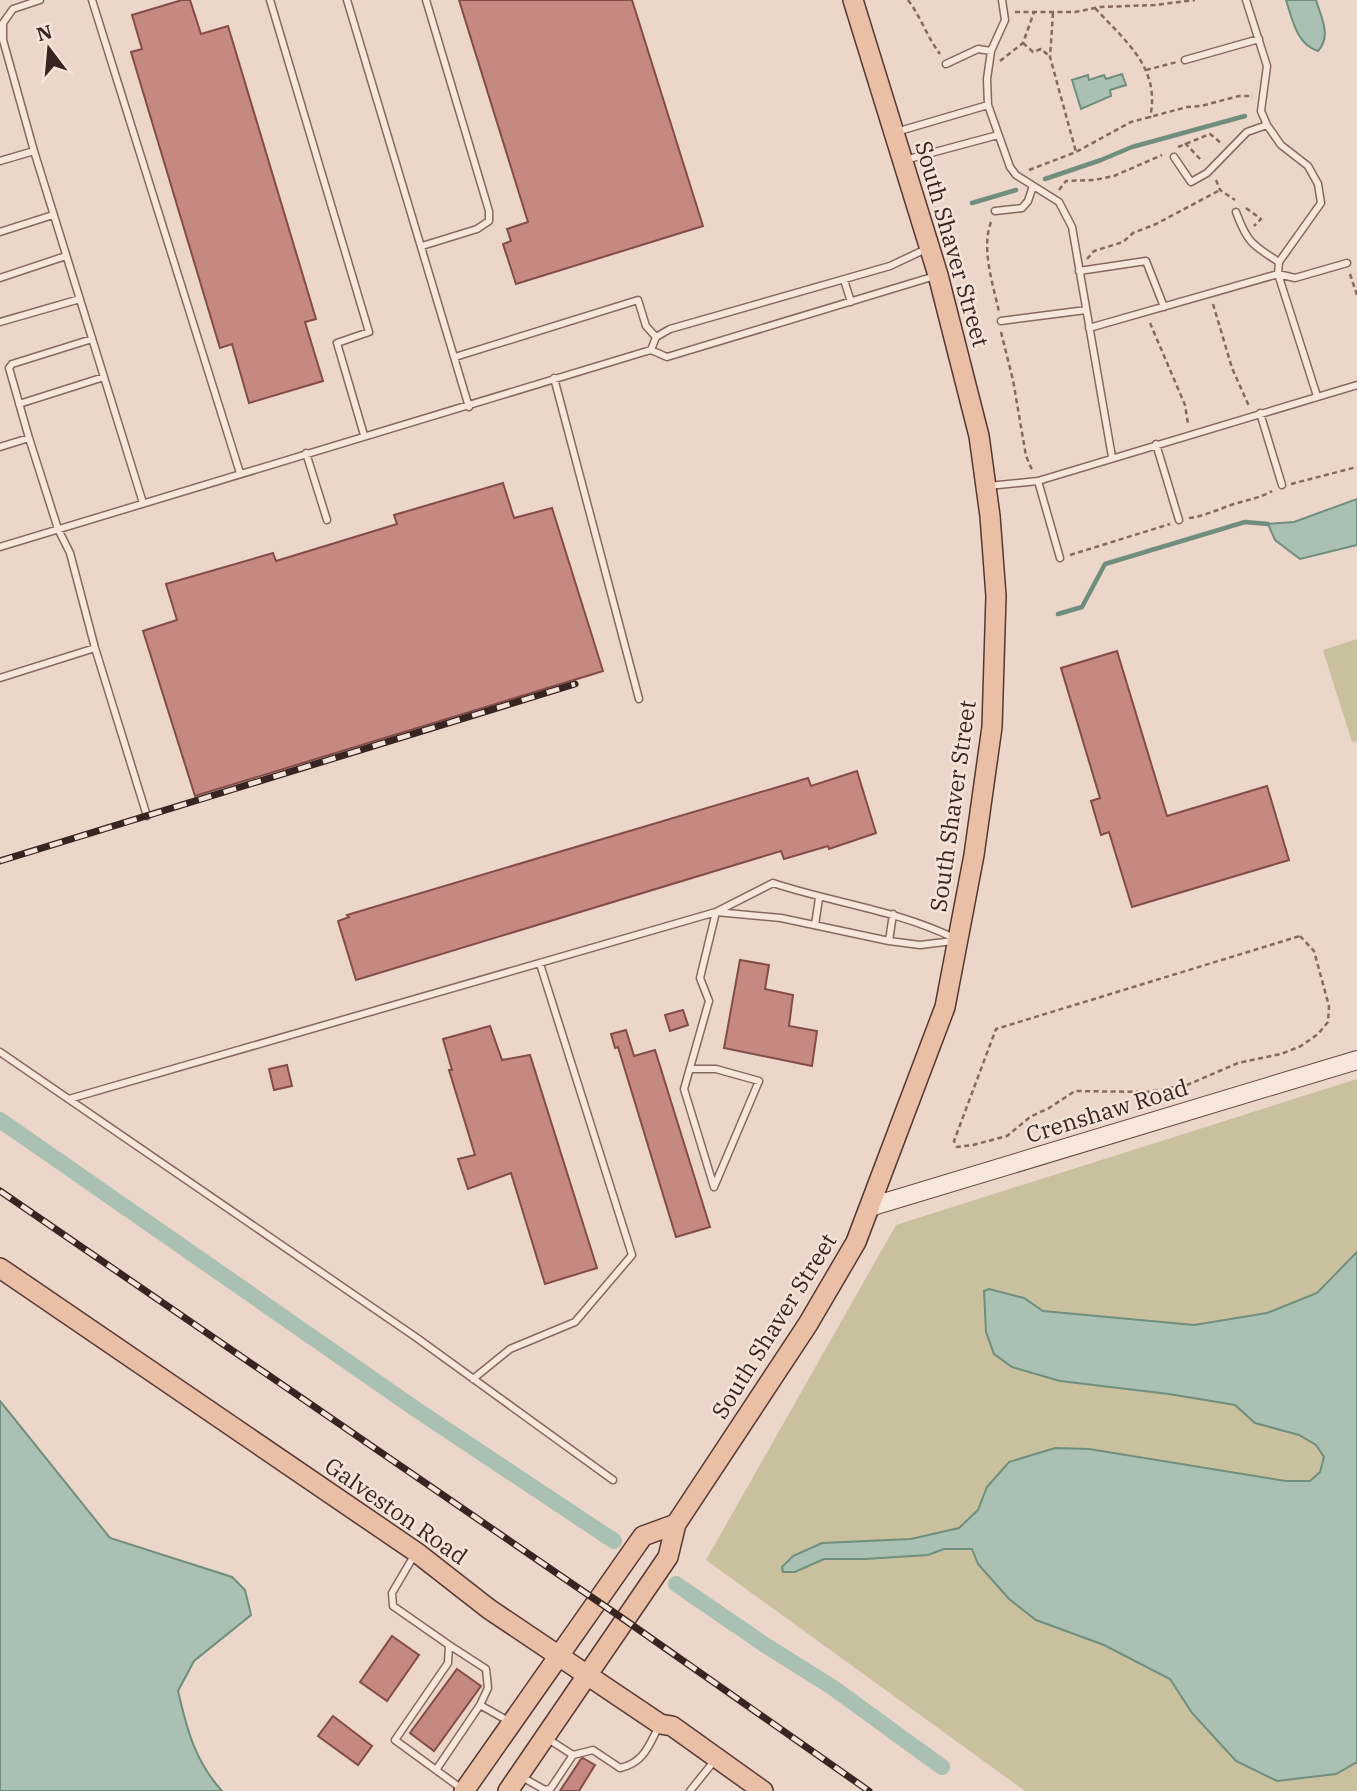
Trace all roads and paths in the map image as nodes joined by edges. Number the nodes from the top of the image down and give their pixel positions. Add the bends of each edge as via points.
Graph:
1 (40, 0) edge
2 (92, 0) edge
3 (270, 0) edge
4 (347, 0) edge
5 (426, 0) edge
6 (853, 0) edge
7 (1002, 0) edge
8 (1126, 0) edge
9 (1195, 0) edge
10 (1246, 0) edge
11 (1126, 6) junction
12 (1095, 8) junction
13 (1005, 11) junction
14 (1053, 13) junction
15 (1259, 39) junction
16 (1023, 43) dead end
17 (991, 51) junction
18 (1050, 57) junction
19 (1185, 60) joint
20 (946, 64) dead end
21 (1146, 70) junction
22 (1261, 98) junction
23 (988, 105) junction
24 (1150, 118) junction
25 (1267, 125) junction
26 (895, 132) junction
27 (998, 135) junction
28 (1185, 143) junction
29 (1228, 150) junction
30 (34, 151) junction
31 (1076, 152) junction
32 (1174, 157) dead end
33 (903, 160) junction
34 (0, 161) edge
35 (1210, 169) junction
36 (1016, 175) junction
37 (1033, 186) junction
38 (1220, 190) dead end
39 (1053, 198) junction
40 (995, 211) joint
41 (1236, 212) dead end
42 (54, 215) junction
43 (0, 232) edge
44 (422, 246) junction
45 (930, 248) junction
46 (66, 257) junction
47 (1279, 262) junction
48 (1346, 263) joint
49 (1079, 271) junction
50 (1278, 274) junction
51 (938, 275) junction
52 (0, 278) edge
53 (844, 280) junction
54 (1210, 293) junction
55 (1357, 295) edge
56 (80, 299) junction
57 (851, 302) junction
58 (1164, 307) junction
59 (1086, 310) junction
60 (1146, 312) junction
61 (1001, 321) junction
62 (0, 322) edge
63 (1089, 328) junction
64 (656, 337) junction
65 (92, 339) junction
66 (651, 350) junction
67 (455, 357) junction
68 (104, 377) junction
69 (554, 378) junction
70 (1357, 385) edge
71 (1317, 396) junction
72 (19, 404) junction
73 (469, 407) junction
74 (1260, 413) junction
75 (1251, 416) junction
76 (1190, 434) junction
77 (364, 435) junction
78 (29, 439) junction
79 (1156, 444) junction
80 (0, 447) edge
81 (306, 453) junction
82 (1112, 457) junction
83 (1357, 467) edge
84 (240, 473) junction
85 (1038, 481) junction
86 (1282, 485) junction
87 (986, 486) junction
88 (143, 503) junction
89 (327, 520) dead end
90 (1179, 520) junction
91 (58, 529) junction
92 (0, 547) edge
93 (1060, 558) joint
94 (95, 648) junction
95 (0, 678) edge
96 (639, 699) dead end
97 (147, 816) dead end
98 (819, 898) junction
99 (716, 912) junction
100 (893, 914) junction
101 (815, 925) junction
102 (959, 940) junction
103 (889, 941) junction
104 (540, 964) junction
105 (996, 1029) joint
106 (0, 1052) edge
107 (1357, 1060) edge
108 (690, 1069) junction
109 (69, 1099) junction
110 (870, 1207) junction
111 (0, 1268) edge
112 (473, 1378) junction
113 (613, 1480) dead end
114 (676, 1524) junction
115 (416, 1552) junction
116 (449, 1645) junction
117 (559, 1656) junction
118 (586, 1674) junction
119 (480, 1705) junction
120 (512, 1723) junction
121 (660, 1724) junction
122 (545, 1737) junction
123 (573, 1755) junction
124 (717, 1758) junction
125 (436, 1770) junction
126 (514, 1783) edge
127 (464, 1791) edge
128 (690, 1791) edge
129 (763, 1791) edge

1 - 30 lane via 13,9 2,23
2 - 84 lane
3 - 77 lane via 369,332 337,343
4 - 44 lane
5 - 44 lane via 489,221
6 - 26 main road, South Shaver Street
7 - 13 lane
8 - 11 path
9 - 11 path
10 - 15 lane
11 - 12 path
12 - 14 path
12 - 21 path
13 - 14 path
13 - 17 lane
14 - 18 path
15 - 19 lane
15 - 22 lane via 1268,66
16 - 18 path
17 - 20 lane via 978,49
17 - 23 lane
18 - 31 path
19 - 21 path
21 - 24 path via 1154,100
22 - 24 path via 1239,96
22 - 25 lane
23 - 26 lane
23 - 27 lane
24 - 31 path via 1131,122
25 - 29 lane via 1247,132
25 - 47 lane via 1281,145 1308,166 1321,203
26 - 33 main road, South Shaver Street
27 - 33 lane
27 - 36 lane
28 - 29 path via 1210,134
28 - 35 path
28 - 39 path via 1114,176 1066,181
29 - 35 lane
30 - 34 lane
30 - 42 lane
31 - 36 path
32 - 35 lane via 1191,182
33 - 45 main road, South Shaver Street
36 - 37 lane
37 - 39 lane
37 - 40 lane via 1022,208
38 - 49 path via 1123,242 1094,251
39 - 49 lane via 1072,227
40 - 61 path via 988,229 988,253
41 - 47 lane via 1244,235
42 - 43 lane
42 - 46 lane
44 - 67 lane
45 - 51 main road, South Shaver Street
45 - 53 lane
46 - 52 lane
46 - 56 lane
47 - 50 lane
48 - 50 lane via 1295,278
48 - 55 path
49 - 58 lane via 1146,261
49 - 59 lane
50 - 54 lane
50 - 71 lane
51 - 57 lane
51 - 87 main road, South Shaver Street via 979,436
53 - 57 lane
53 - 64 lane
54 - 58 lane
54 - 75 path
56 - 62 lane
56 - 65 lane
57 - 66 lane via 667,357
58 - 60 lane
59 - 61 lane
59 - 63 lane
60 - 63 lane
60 - 76 path via 1185,405
61 - 85 path via 1026,456
63 - 82 lane
64 - 66 lane
64 - 67 lane via 646,326 638,300
65 - 68 lane
65 - 72 lane via 12,364 9,368
66 - 69 lane
67 - 73 lane
68 - 72 lane
68 - 88 lane
69 - 73 lane
69 - 96 lane
70 - 71 lane
71 - 74 lane
72 - 78 lane
73 - 77 lane
74 - 75 lane
74 - 86 lane
75 - 76 lane
76 - 79 lane
77 - 81 lane
78 - 80 lane
78 - 91 lane
79 - 82 lane
79 - 90 lane
81 - 84 lane
81 - 89 lane
82 - 85 lane
83 - 86 path
84 - 88 lane
85 - 87 lane
85 - 93 lane
86 - 90 path via 1263,496
87 - 102 main road, South Shaver Street via 996,596 992,727
88 - 91 lane
90 - 93 path
91 - 92 lane
91 - 94 lane via 70,553
94 - 95 lane
94 - 97 lane
98 - 99 lane via 773,883
98 - 100 lane
98 - 101 lane
99 - 101 lane
99 - 104 lane
99 - 108 lane via 700,978 709,1001
100 - 102 lane
100 - 103 lane
101 - 103 lane
102 - 103 lane via 920,945
102 - 110 main road, South Shaver Street via 945,1007
104 - 109 lane
104 - 112 lane via 632,1255 575,1322 510,1349
105 - 105 path via 954,1141 957,1147 1007,1136 1075,1091 1146,1092 1186,1085 1238,1063 1281,1054 1318,1034 1328,1022 1329,1006 1314,951 1300,936
106 - 109 lane
107 - 110 main road, Crenshaw Road
108 - 108 lane via 684,1089 714,1187 759,1081 716,1069
109 - 112 lane
110 - 114 main road, South Shaver Street via 856,1242 808,1324
111 - 115 main road, Galveston Road
112 - 113 lane
114 - 117 main road via 643,1536
114 - 118 main road, South Shaver Street via 668,1557
115 - 116 lane via 392,1593 393,1605
115 - 117 main road, Galveston Road
116 - 119 lane via 485,1669 488,1688
116 - 125 lane via 448,1663 395,1740
117 - 118 main road, Galveston Road
117 - 120 main road
118 - 121 main road, Galveston Road
118 - 122 main road, South Shaver Street
119 - 120 lane
119 - 125 lane
120 - 127 main road
121 - 123 lane via 643,1757 630,1766 620,1768 593,1750
121 - 124 main road, Galveston Road via 672,1726
122 - 123 lane
122 - 126 main road, South Shaver Street
123 - 126 lane via 551,1788
124 - 128 lane
124 - 129 main road, Galveston Road
125 - 127 lane

